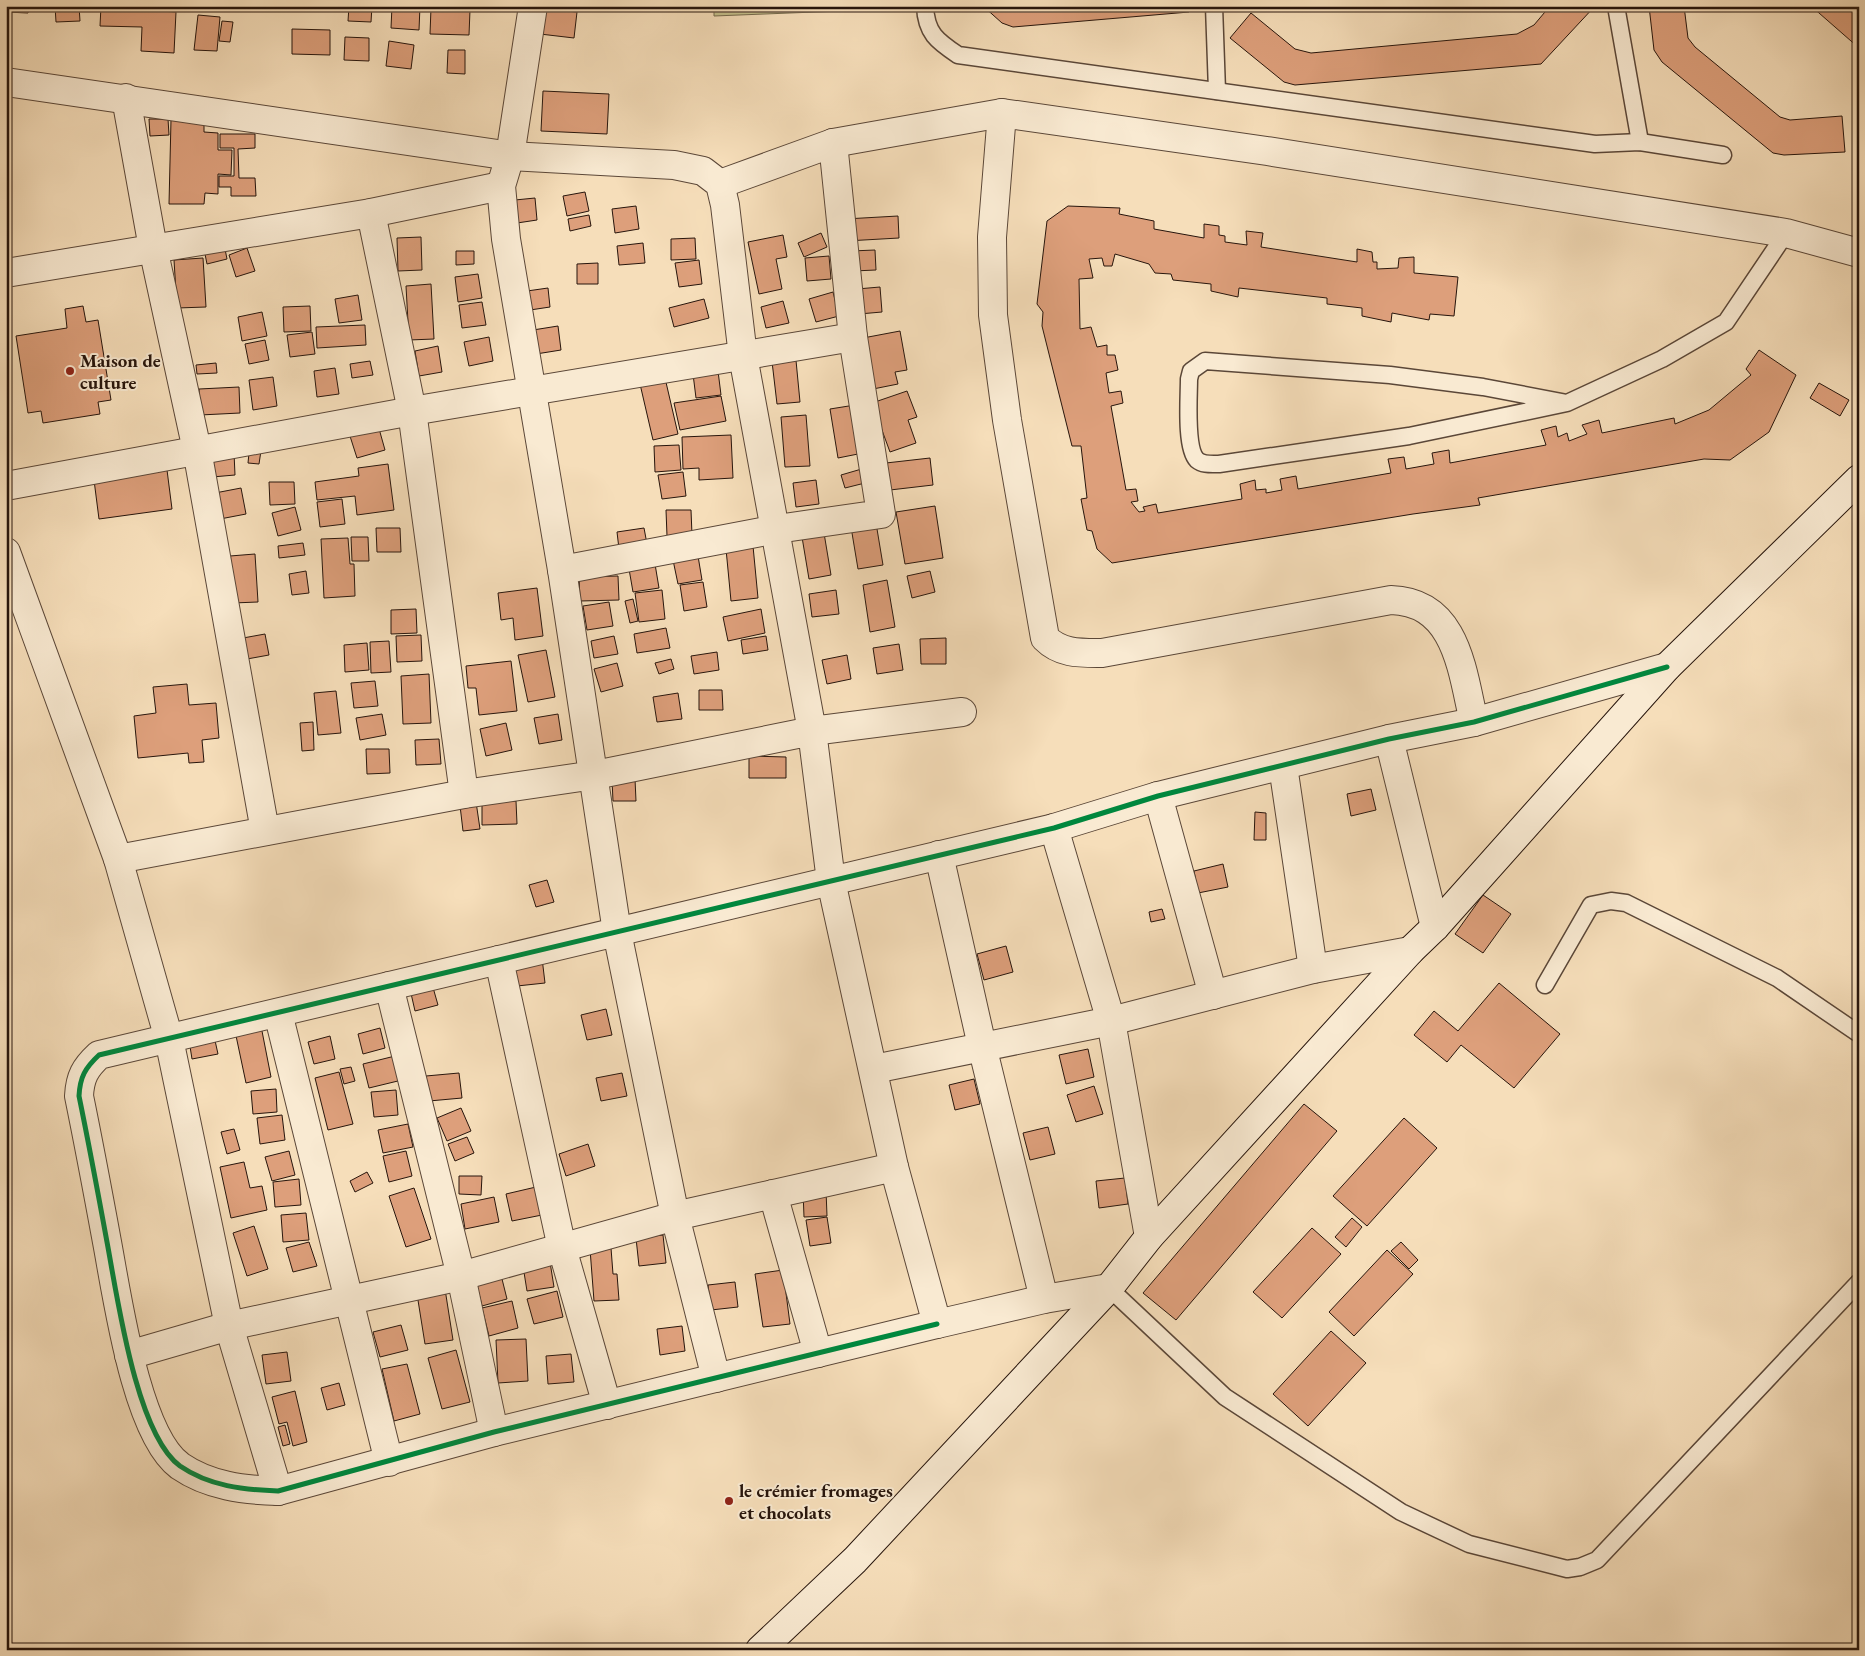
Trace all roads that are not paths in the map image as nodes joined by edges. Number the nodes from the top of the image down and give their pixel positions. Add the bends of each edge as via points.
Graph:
1 (533, 6) edge
2 (925, 6) edge
3 (1214, 6) edge
4 (1616, 6) edge
5 (6, 82) edge
6 (1217, 91) junction
7 (126, 98) junction
8 (1002, 113) junction
9 (1640, 142) junction
10 (833, 143) junction
11 (1724, 155) dead end
12 (510, 156) junction
13 (720, 184) junction
14 (501, 186) junction
15 (371, 213) junction
16 (1786, 233) junction
17 (153, 248) junction
18 (1859, 253) edge
19 (6, 273) edge
20 (853, 337) junction
21 (744, 356) junction
22 (532, 393) junction
23 (1567, 403) junction
24 (412, 412) junction
25 (197, 450) junction
26 (1859, 478) edge
27 (6, 486) edge
28 (776, 529) junction
29 (6, 552) edge
30 (562, 570) junction
31 (1667, 667) junction
32 (962, 712) dead end
33 (1474, 722) junction
34 (812, 731) junction
35 (1389, 739) junction
36 (1284, 766) junction
37 (595, 775) junction
38 (464, 794) junction
39 (1158, 796) junction
40 (1054, 828) junction
41 (265, 831) junction
42 (939, 855) junction
43 (118, 859) junction
44 (832, 881) junction
45 (1435, 927) junction
46 (617, 932) junction
47 (1410, 952) junction
48 (499, 960) junction
49 (1313, 969) junction
50 (1545, 985) dead end
51 (388, 986) junction
52 (1212, 995) junction
53 (278, 1013) junction
54 (1112, 1021) junction
55 (1859, 1034) edge
56 (169, 1039) junction
57 (982, 1046) junction
58 (874, 1069) junction
59 (894, 1167) junction
60 (773, 1194) junction
61 (675, 1216) junction
62 (1149, 1237) junction
63 (562, 1248) junction
64 (460, 1276) junction
65 (1859, 1282) edge
66 (1108, 1288) junction
67 (1044, 1298) junction
68 (349, 1300) junction
69 (937, 1324) junction
70 (229, 1326) junction
71 (818, 1353) junction
72 (128, 1354) junction
73 (716, 1378) junction
74 (607, 1405) junction
75 (494, 1432) junction
76 (388, 1462) junction
77 (278, 1490) junction
78 (760, 1650) edge

1 - 12 street
2 - 6 lane via 935,40 958,55
3 - 6 lane
4 - 9 lane
5 - 7 street
6 - 9 lane via 1595,144
7 - 12 street
7 - 17 street
8 - 10 street
8 - 16 street via 1268,151
8 - 33 street via 992,238 993,315 1045,638 1055,648 1076,653 1102,653 1391,600 1405,601 1425,608 1445,628 1458,653
9 - 11 lane
10 - 13 street
10 - 20 street
12 - 13 street via 674,165 703,171
12 - 14 street
13 - 21 street
14 - 15 street
14 - 22 street
15 - 17 street
15 - 24 street
16 - 18 street
16 - 23 lane via 1726,322 1662,359
17 - 19 street
17 - 25 street
20 - 21 street
20 - 28 street via 880,514
21 - 22 street
21 - 28 street
22 - 24 street
22 - 30 street
23 - 23 lane via 1409,436 1204,464 1196,459 1190,444 1188,379 1191,371 1205,361 1390,375 1484,387
24 - 25 street
24 - 38 street
25 - 27 street
25 - 41 street
26 - 31 street
28 - 30 street
28 - 34 street
29 - 43 street
30 - 37 street
31 - 33 street
31 - 45 street
32 - 34 street
33 - 35 street
34 - 37 street
34 - 44 street
35 - 36 street
35 - 45 street
36 - 39 street
36 - 49 street
37 - 38 street
37 - 46 street
38 - 41 street
39 - 40 street
39 - 52 street
40 - 42 street
40 - 54 street
41 - 43 street
42 - 44 street
42 - 57 street
43 - 56 street
44 - 46 street
44 - 58 street
45 - 47 street
46 - 48 street
46 - 61 street
47 - 49 street
47 - 62 street
48 - 51 street
48 - 63 street
49 - 52 street
50 - 55 lane via 1592,905 1611,901 1626,903 1777,978
51 - 53 street
51 - 64 street
52 - 54 street
53 - 56 street
53 - 68 street
54 - 57 street
54 - 62 street
56 - 70 street
56 - 72 street via 99,1055 88,1065 80,1080 79,1096
57 - 58 street
57 - 67 street
58 - 59 street
59 - 60 street
59 - 69 street
60 - 61 street
60 - 71 street
61 - 63 street
61 - 73 street
62 - 66 street
63 - 64 street
63 - 74 street
64 - 68 street
64 - 75 street
65 - 66 lane via 1597,1560 1567,1569 1469,1544 1401,1512 1224,1396
66 - 67 street
66 - 78 street via 855,1560
67 - 69 street
68 - 70 street
68 - 76 street
69 - 71 street
70 - 72 street
70 - 77 street
71 - 73 street
72 - 77 street via 153,1428 160,1443 179,1465 214,1483 247,1490
73 - 74 street
74 - 75 street
75 - 76 street
76 - 77 street

